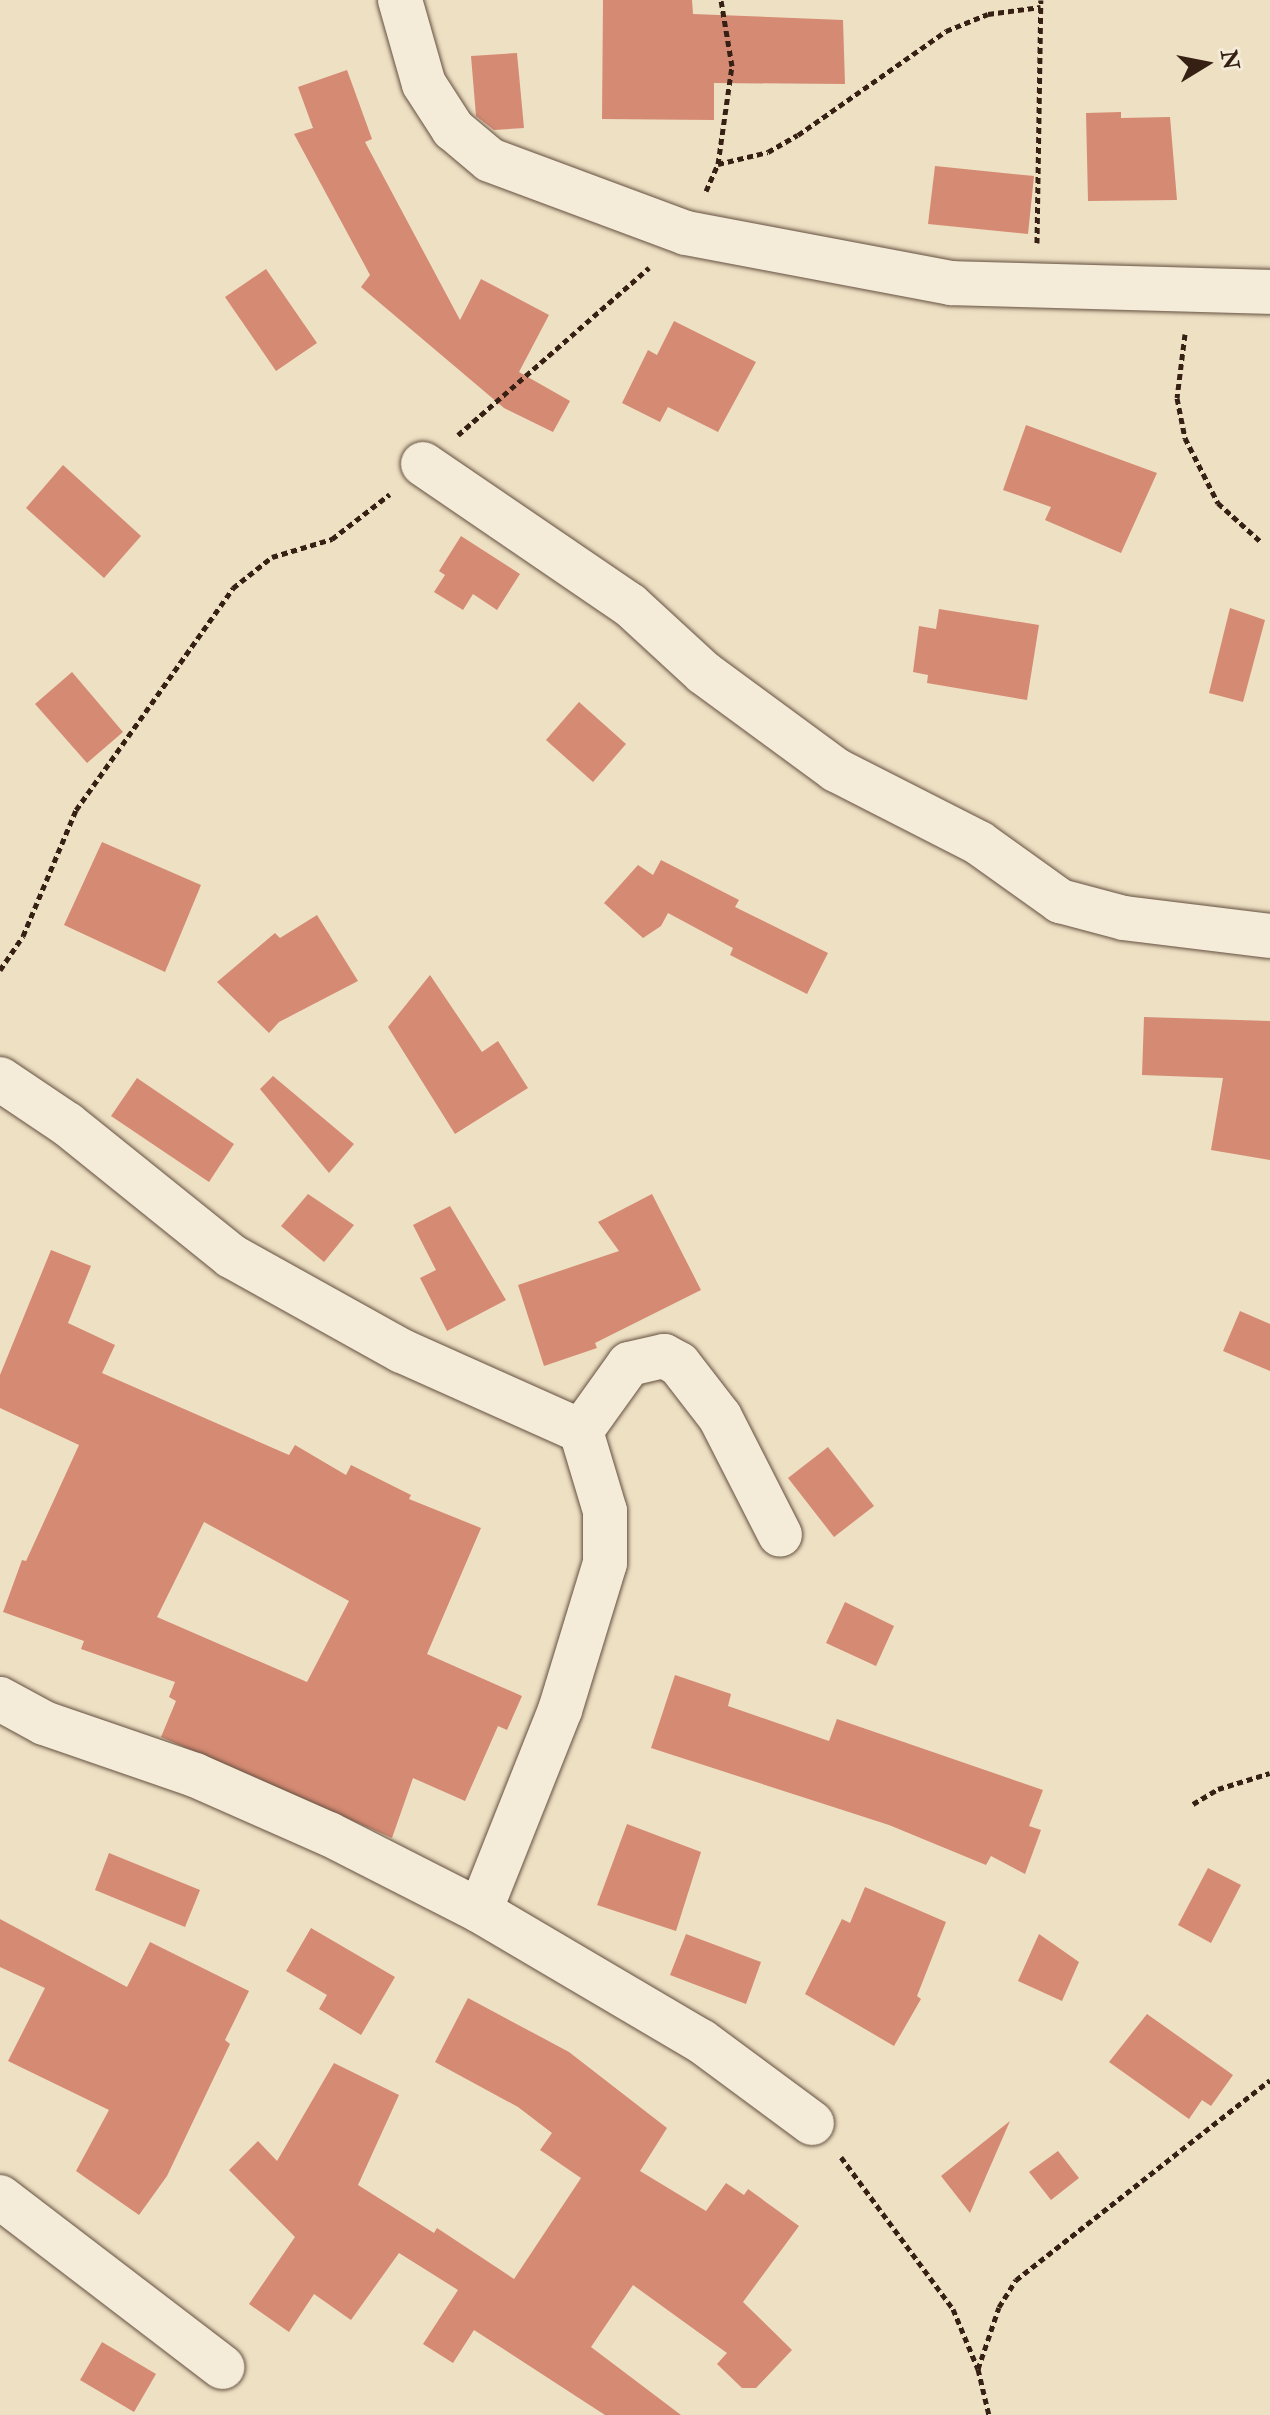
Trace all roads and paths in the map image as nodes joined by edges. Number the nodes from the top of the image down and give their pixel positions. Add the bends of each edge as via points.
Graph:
1 (400, 0) edge
2 (721, 0) edge
3 (1041, 4) edge
4 (718, 164) junction
5 (686, 233) junction
6 (1038, 289) junction
7 (1199, 291) junction
8 (1270, 292) edge
9 (423, 464) junction
10 (1261, 542) dead end
11 (1270, 936) edge
12 (0, 970) edge
13 (0, 1079) edge
14 (581, 1431) junction
15 (780, 1535) dead end
16 (0, 1699) edge
17 (1270, 1773) edge
18 (1193, 1804) dead end
19 (480, 1911) junction
20 (1270, 2080) edge
21 (812, 2123) joint
22 (0, 2197) edge
23 (222, 2367) dead end
24 (978, 2369) junction
25 (989, 2415) edge

1 - 5 street via 424,84 453,129 490,160
2 - 4 path via 732,66
3 - 4 path via 988,14 946,31 798,135 768,152
3 - 6 path
4 - 5 path
5 - 6 street via 847,267
5 - 9 path
6 - 7 street
7 - 8 street
7 - 10 path via 1178,362 1177,398 1185,438 1218,503
9 - 11 street via 630,605 704,673 836,770 979,843 1060,901 1124,918
9 - 12 path via 361,521 332,539 272,557 233,588 76,810 23,936
13 - 14 street via 67,1124 231,1256 402,1351
14 - 15 street via 629,1364 664,1356 679,1364 720,1417
14 - 19 street via 605,1511 605,1563 560,1710
16 - 19 street via 44,1723 222,1787
17 - 18 path via 1228,1785
19 - 21 street via 701,2041
20 - 24 path via 1016,2280 999,2307
21 - 24 path via 953,2309
22 - 23 street
24 - 25 path

